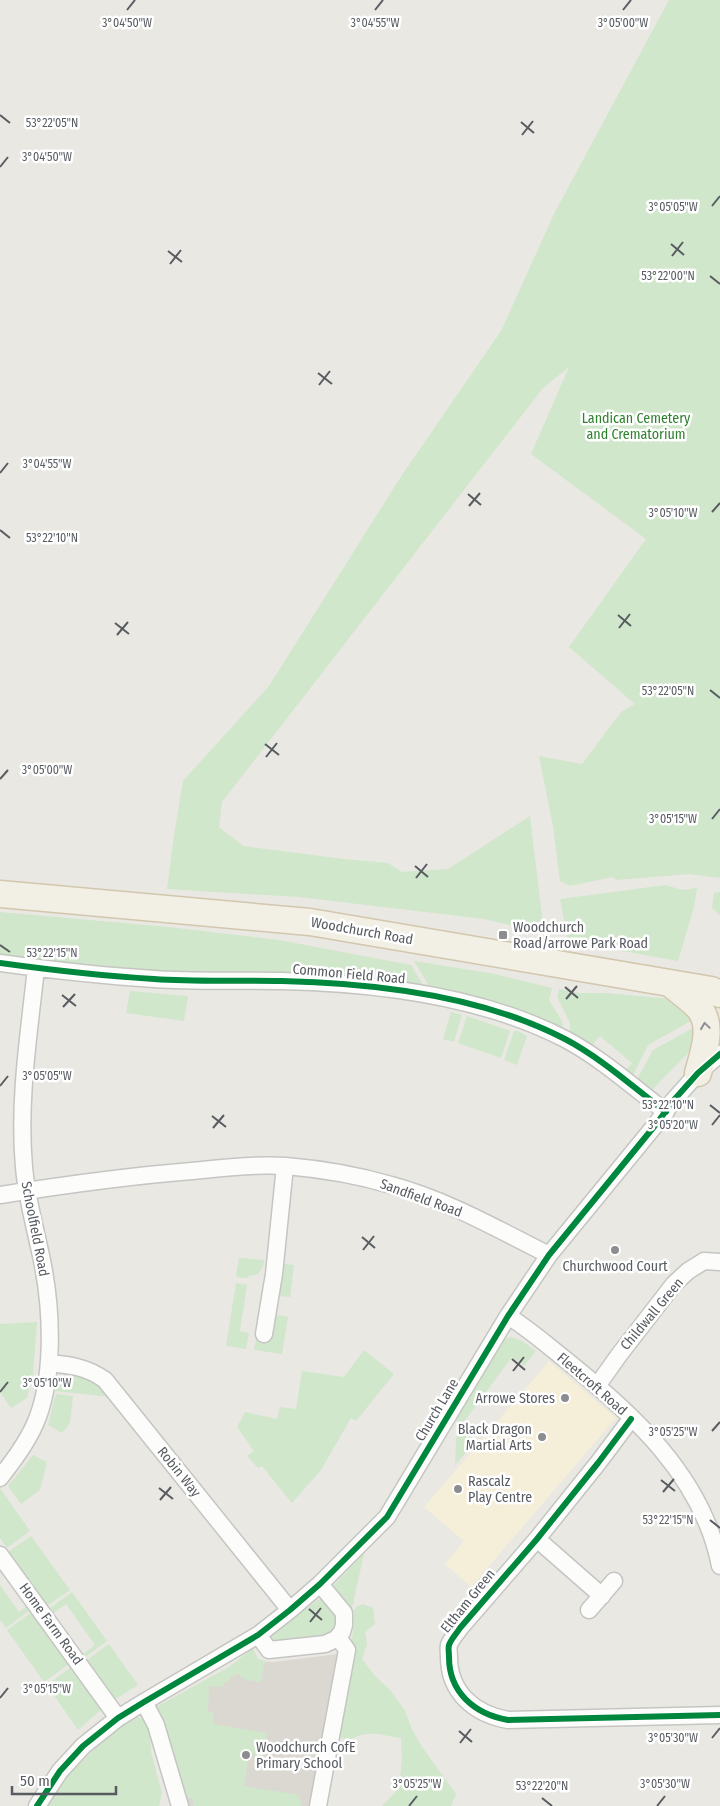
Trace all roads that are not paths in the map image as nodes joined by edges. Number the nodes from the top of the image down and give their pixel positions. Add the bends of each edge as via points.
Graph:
1 (0, 894) edge
2 (0, 962) edge
3 (36, 968) junction
4 (601, 972) junction
5 (720, 979) edge
6 (671, 984) junction
7 (720, 994) edge
8 (720, 1054) edge
9 (698, 1073) junction
10 (666, 1112) junction
11 (285, 1166) junction
12 (28, 1191) junction
13 (0, 1195) edge
14 (550, 1255) junction
15 (720, 1262) edge
16 (508, 1316) junction
17 (264, 1334) dead end
18 (49, 1363) junction
19 (597, 1386) junction
20 (631, 1419) junction
21 (0, 1478) edge
22 (537, 1539) junction
23 (0, 1555) edge
24 (720, 1566) edge
25 (614, 1581) dead end
26 (320, 1584) junction
27 (602, 1596) junction
28 (290, 1610) junction
29 (589, 1610) dead end
30 (258, 1635) junction
31 (338, 1636) junction
32 (144, 1702) junction
33 (720, 1714) edge
34 (118, 1718) junction
35 (177, 1805) edge
36 (37, 1806) edge
37 (318, 1806) edge

1 - 4 main road, Woodchurch Road via 310,922
2 - 3 street, Common Field Road
3 - 10 street, Common Field Road via 155,979 285,981 392,989 451,1000 510,1016 564,1039
3 - 12 street, Schoolfield Road via 23,1089 24,1168
4 - 5 main road
4 - 6 main road, Woodchurch Road
6 - 7 main road, Woodchurch Road
9 -> 6 main road via 705,1046 706,1024 700,1009
8 - 9 street, Church Lane
9 - 10 street, Church Lane
10 - 14 street, Church Lane
11 - 12 street, Sandfield Road via 146,1175
11 - 14 street, Sandfield Road via 354,1176 414,1192 495,1226
11 - 17 street
12 - 13 street, Sandfield Road
12 - 18 street, Schoolfield Road via 48,1296
14 - 16 street, Church Lane
15 - 19 street, Childwall Green via 704,1261 674,1284
16 - 19 street, Fleetcroft Road
16 - 26 street, Church Lane via 386,1517
18 - 21 street, Schoolfield Road via 36,1422
18 - 28 street, Robin Way via 85,1368 105,1380
19 - 20 street, Fleetcroft Road
20 - 22 street, Eltham Green
20 - 24 street, Fleetcroft Road via 649,1434 686,1483 717,1550
22 - 27 street
22 - 33 street, Eltham Green via 482,1601 449,1645 449,1668 459,1692 468,1702 492,1717 508,1720
23 - 34 street, Home Farm Road
25 - 27 street
26 - 28 street, Church Lane
26 - 31 street via 344,1613 344,1625
27 - 29 street
28 - 30 street, Church Lane
30 - 31 street via 269,1650 325,1644
30 - 32 street, Church Lane
31 - 37 street via 348,1650
32 - 34 street, Church Lane
32 - 35 street via 156,1725
34 - 36 street, Church Lane via 83,1746 60,1771

